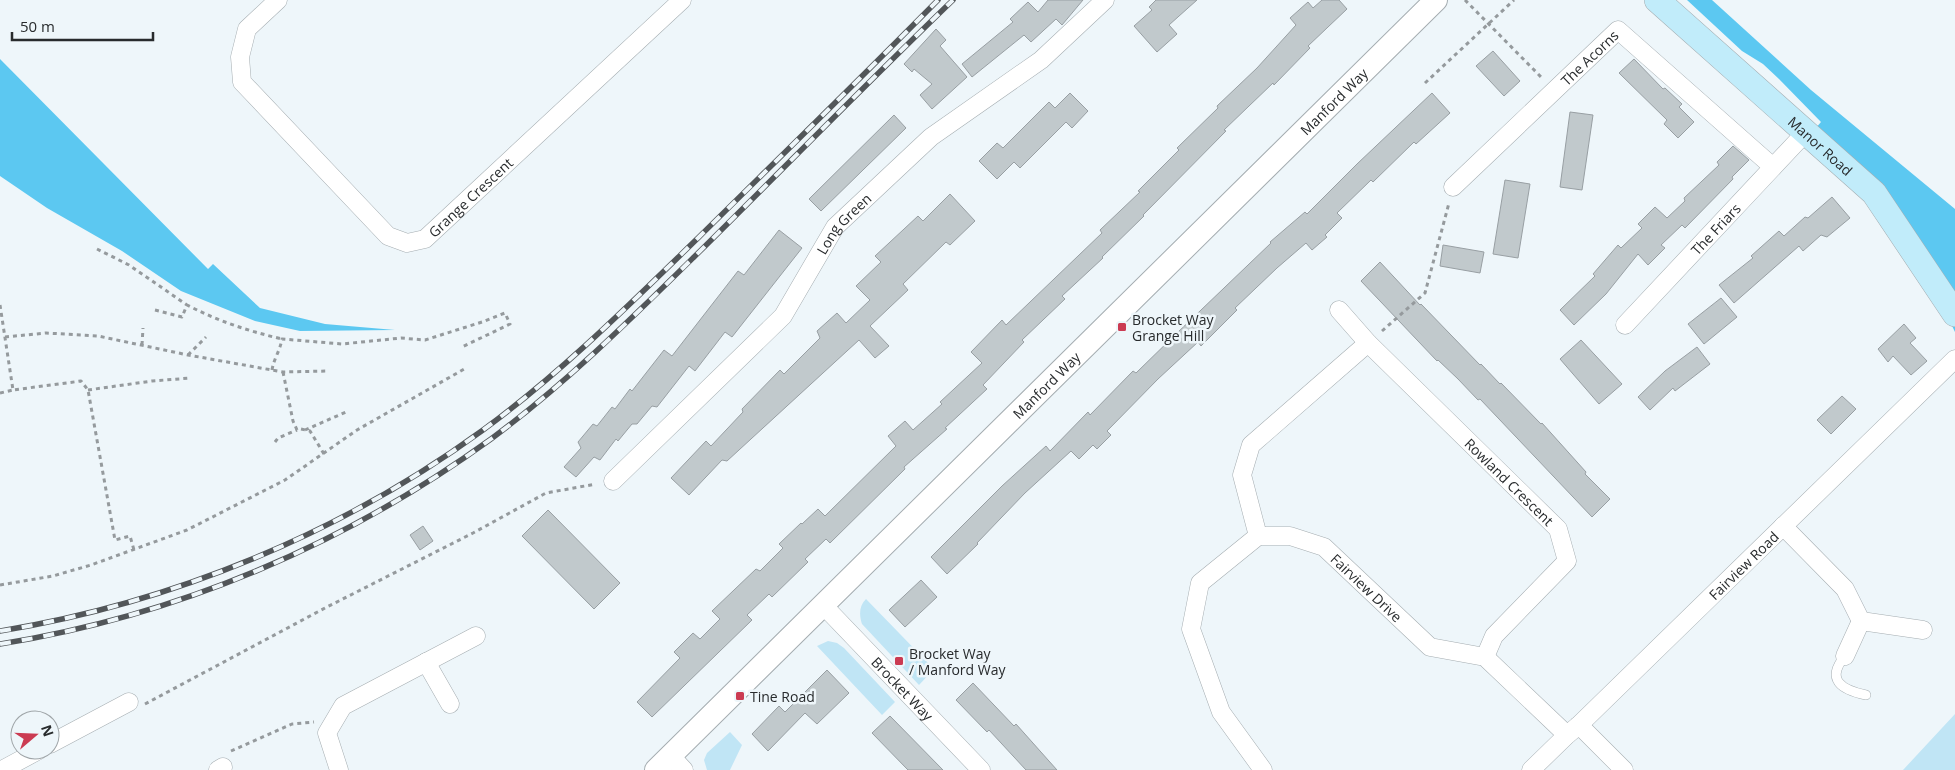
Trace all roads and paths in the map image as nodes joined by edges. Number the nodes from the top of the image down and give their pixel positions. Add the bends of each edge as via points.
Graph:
1 (278, 0) edge
2 (682, 0) edge
3 (1105, 0) edge
4 (1436, 0) edge
5 (1465, 0) edge
6 (1514, 0) edge
7 (1658, 0) edge
8 (1488, 24) junction
9 (1425, 83) dead end
10 (1554, 91) junction
11 (1806, 132) junction
12 (1773, 167) junction
13 (1453, 187) joint
14 (97, 249) dead end
15 (0, 305) edge
16 (187, 305) junction
17 (155, 310) dead end
18 (1339, 310) dead end
19 (1955, 314) edge
20 (1625, 325) dead end
21 (143, 328) dead end
22 (206, 336) dead end
23 (5, 337) junction
24 (282, 339) junction
25 (1368, 343) junction
26 (142, 345) junction
27 (462, 347) dead end
28 (188, 355) junction
29 (1955, 359) edge
30 (466, 368) dead end
31 (272, 370) junction
32 (329, 371) dead end
33 (283, 372) junction
34 (191, 378) dead end
35 (13, 390) junction
36 (88, 390) junction
37 (0, 393) edge
38 (346, 412) dead end
39 (297, 430) junction
40 (304, 430) junction
41 (275, 442) dead end
42 (324, 454) junction
43 (613, 480) joint
44 (1783, 526) junction
45 (1258, 536) junction
46 (134, 550) junction
47 (0, 585) edge
48 (824, 606) junction
49 (1861, 621) junction
50 (1923, 630) dead end
51 (476, 636) dead end
52 (1845, 656) joint
53 (1485, 657) junction
54 (426, 662) junction
55 (1866, 695) dead end
56 (130, 702) joint
57 (450, 704) dead end
58 (335, 720) junction
59 (1573, 730) junction
60 (60, 739) edge
61 (20, 760) edge
62 (671, 765) edge
63 (221, 769) edge
64 (2, 770) edge
65 (339, 770) edge
66 (981, 770) edge
67 (1263, 770) edge
68 (1531, 770) edge
69 (1624, 770) edge

1 - 2 street, Grange Crescent via 247,30 240,57 242,82 388,236 407,243 426,239
3 - 43 street, Long Green via 1041,60 932,137 835,227 783,316
4 - 48 street, Manford Way
5 - 8 path
6 - 8 path
7 - 11 main road, Manor Road
8 - 9 path
8 - 10 path
10 - 12 street, The Acorns via 1618,30
10 - 13 street, The Acorns
11 - 12 street, The Friars
11 - 19 main road, Manor Road via 1874,193
12 - 20 street, The Friars
13 - 25 path via 1425,293
14 - 16 path via 129,265
15 - 23 path
16 - 17 path via 182,317
16 - 24 path via 236,327
18 - 25 street, Rowland Crescent
21 - 26 path
22 - 28 path
23 - 26 path via 74,333
23 - 35 path
24 - 27 path via 342,344 400,338 426,340 505,313 510,324
24 - 31 path
25 - 45 street via 1251,445 1242,475
25 - 53 street, Rowland Crescent via 1558,529 1567,561 1494,636
26 - 28 path
28 - 31 path
29 - 44 street, Fairview Road
30 - 42 path via 357,430
31 - 33 path
32 - 33 path
33 - 39 path
34 - 36 path
35 - 36 path via 81,381
35 - 37 path
36 - 46 path via 115,540 130,536
38 - 40 path
39 - 40 path
39 - 41 path
40 - 42 path via 310,431
42 - 46 path via 285,480 219,514
43 - 56 path via 546,493 146,704
44 - 49 street via 1845,590
44 - 59 street, Fairview Road
45 - 53 street, Fairview Drive via 1290,536 1324,548 1430,647
45 - 67 street via 1200,583 1191,629 1221,712
46 - 47 path via 52,576
48 - 62 street, Manford Way
48 - 66 street, Brocket Way
49 - 50 street
49 - 52 street
51 - 54 street
52 - 55 lane via 1838,665 1837,679 1843,688
53 - 59 street
54 - 57 street
54 - 58 street via 343,706
56 - 60 street
58 - 63 path via 292,724 231,751
58 - 65 street via 328,733
59 - 68 street, Fairview Road
59 - 69 street
61 - 64 street

